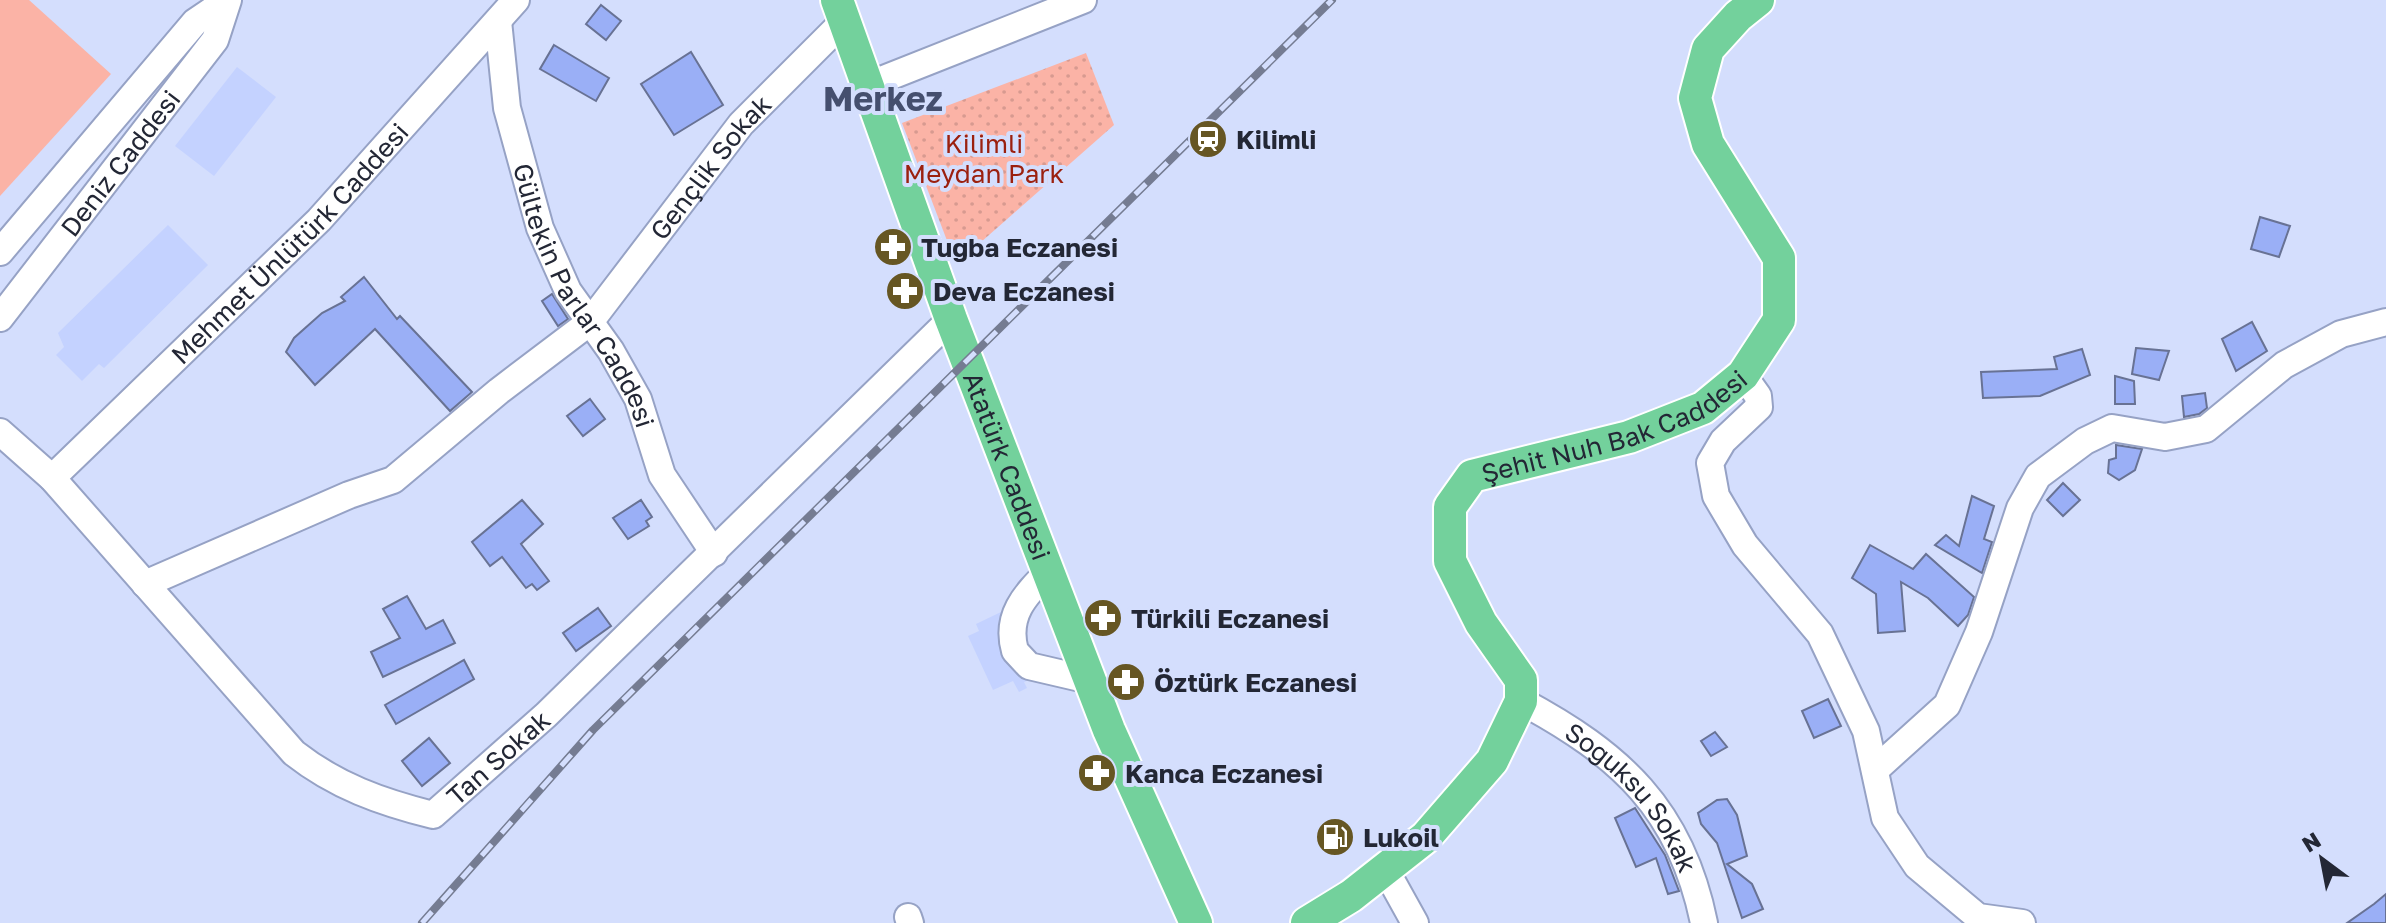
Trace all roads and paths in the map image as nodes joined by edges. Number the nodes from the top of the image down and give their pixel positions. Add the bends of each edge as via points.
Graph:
1 (516, 0) edge
2 (1083, 0) edge
3 (1758, 0) edge
4 (227, 1) edge
5 (840, 10) edge
6 (498, 21) junction
7 (866, 86) junction
8 (0, 252) edge
9 (0, 318) edge
10 (951, 319) junction
11 (590, 322) junction
12 (2386, 322) edge
13 (1743, 375) junction
14 (0, 432) edge
15 (52, 478) junction
16 (714, 553) junction
17 (1048, 572) junction
18 (145, 584) junction
19 (1089, 680) junction
20 (1521, 701) junction
21 (1875, 770) junction
22 (1385, 869) junction
23 (1196, 923) edge
24 (1307, 923) edge
25 (1415, 923) edge
26 (1704, 923) edge
27 (2022, 923) edge

1 - 6 street, Mehmet Ünlütürk Caddesi
2 - 7 street
3 - 13 main road, Şehit Nuh Bak Caddesi via 1708,49 1695,98 1708,144 1779,258 1779,320
4 - 8 street via 195,22
4 - 9 street, Deniz Caddesi via 215,40
5 - 7 main road, Atatürk Caddesi
5 - 11 street, Gençlik Sokak via 741,124
6 - 11 street, Gültekin Parlar Caddesi via 507,108 540,228 568,291
6 - 15 street, Mehmet Ünlütürk Caddesi via 319,220
7 - 10 main road, Atatürk Caddesi
10 - 16 street, Tan Sokak
10 - 17 main road, Atatürk Caddesi
11 - 16 street, Gültekin Parlar Caddesi via 638,399 662,475
11 - 18 street, Gençlik Sokak via 393,480
12 - 21 street via 2341,334 2284,365 2206,429 2165,437 2112,428 2038,476 2020,508 1979,632 1947,705
13 - 20 main road, Şehit Nuh Bak Caddesi via 1703,408 1629,437 1472,476 1450,507 1450,561 1481,623 1521,680
13 - 21 street via 1758,396 1759,407 1723,441 1710,463 1716,496 1745,545 1820,634 1866,731
14 - 15 street, Tan Sokak
15 - 18 street, Tan Sokak
16 - 18 street, Tan Sokak via 433,815 349,789 294,753
17 - 19 main road, Atatürk Caddesi
17 - 19 street via 1014,617 1015,651 1029,666
19 - 23 main road, Atatürk Caddesi
20 - 22 main road via 1492,761 1426,837
20 - 26 street, Soğuksu Sokak via 1602,750 1650,798 1684,855
21 - 27 street via 1885,818 1917,866 1978,917
22 - 24 main road
22 - 25 street

